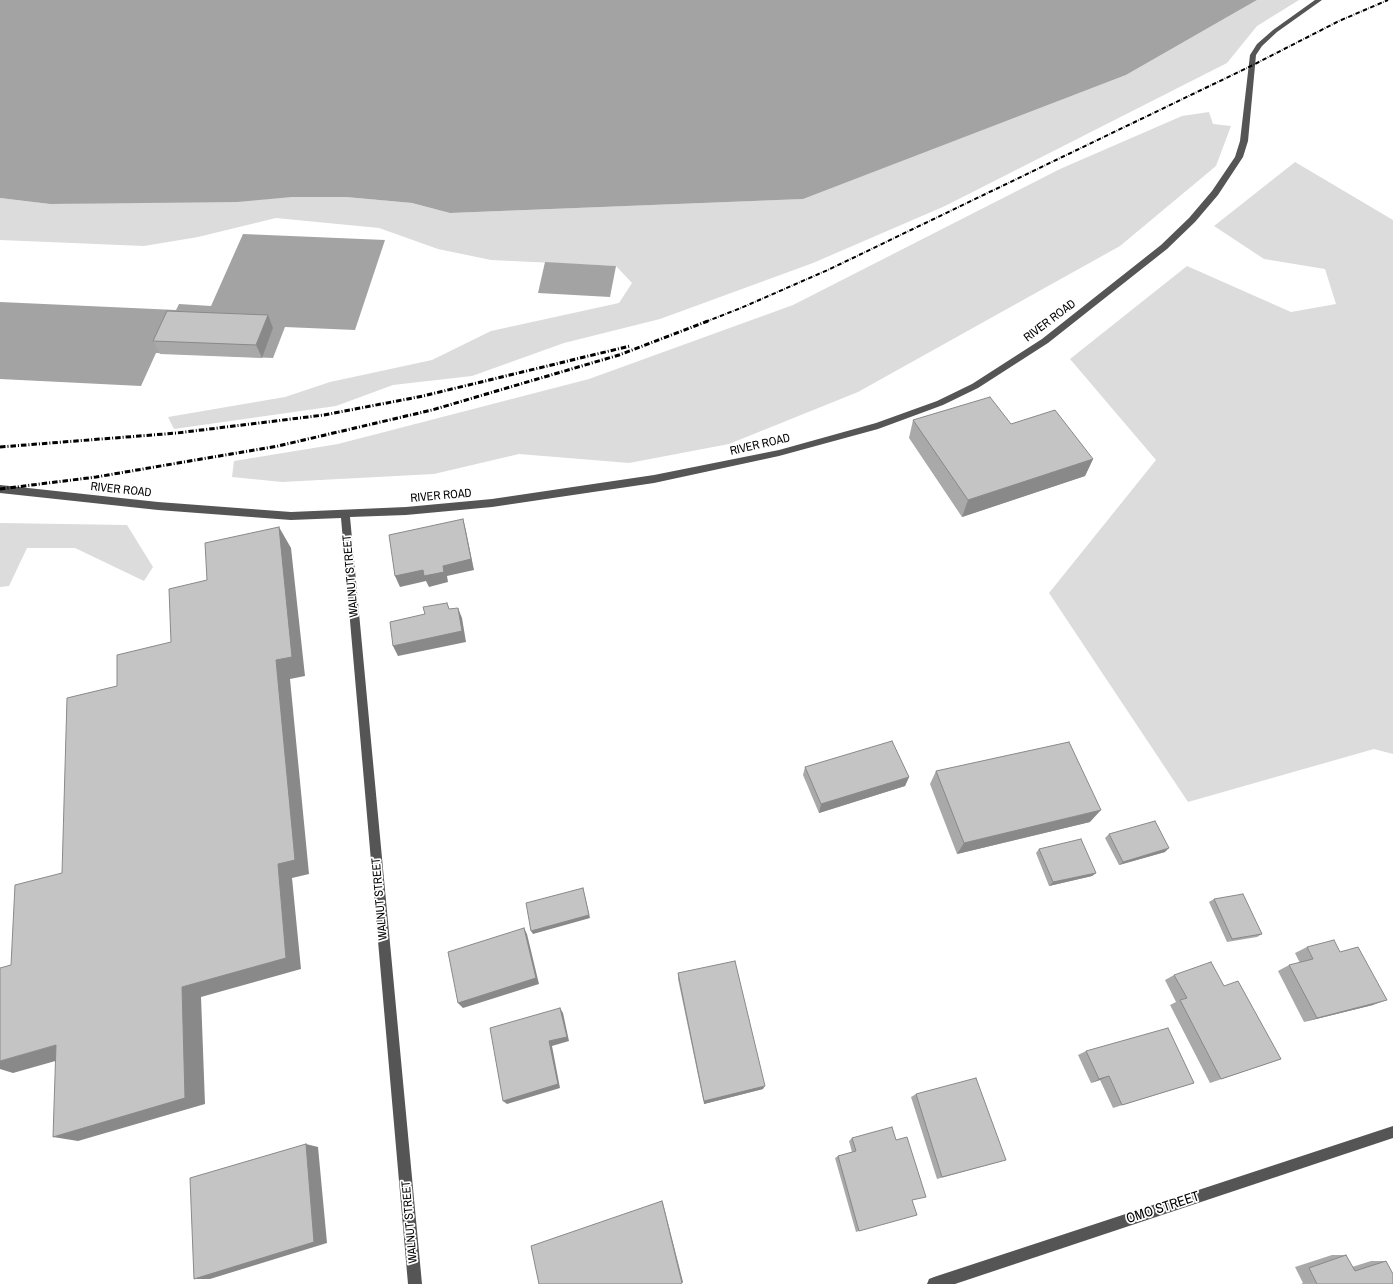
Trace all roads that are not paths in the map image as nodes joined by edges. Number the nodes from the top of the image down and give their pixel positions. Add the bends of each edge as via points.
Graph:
1 (1319, 0) edge
2 (0, 489) edge
3 (345, 514) junction
4 (1393, 1132) edge
5 (415, 1284) edge
6 (934, 1284) edge

1 - 3 street, RIVER ROAD via 1275,31 1252,55 1244,141 1239,157 1215,193 1192,220 1164,247 1051,336 974,386 940,403 878,426 726,465 654,479 492,503
2 - 3 street, RIVER ROAD via 238,513 291,516
3 - 5 street, WALNUT STREET
4 - 6 street, OMO STREET

